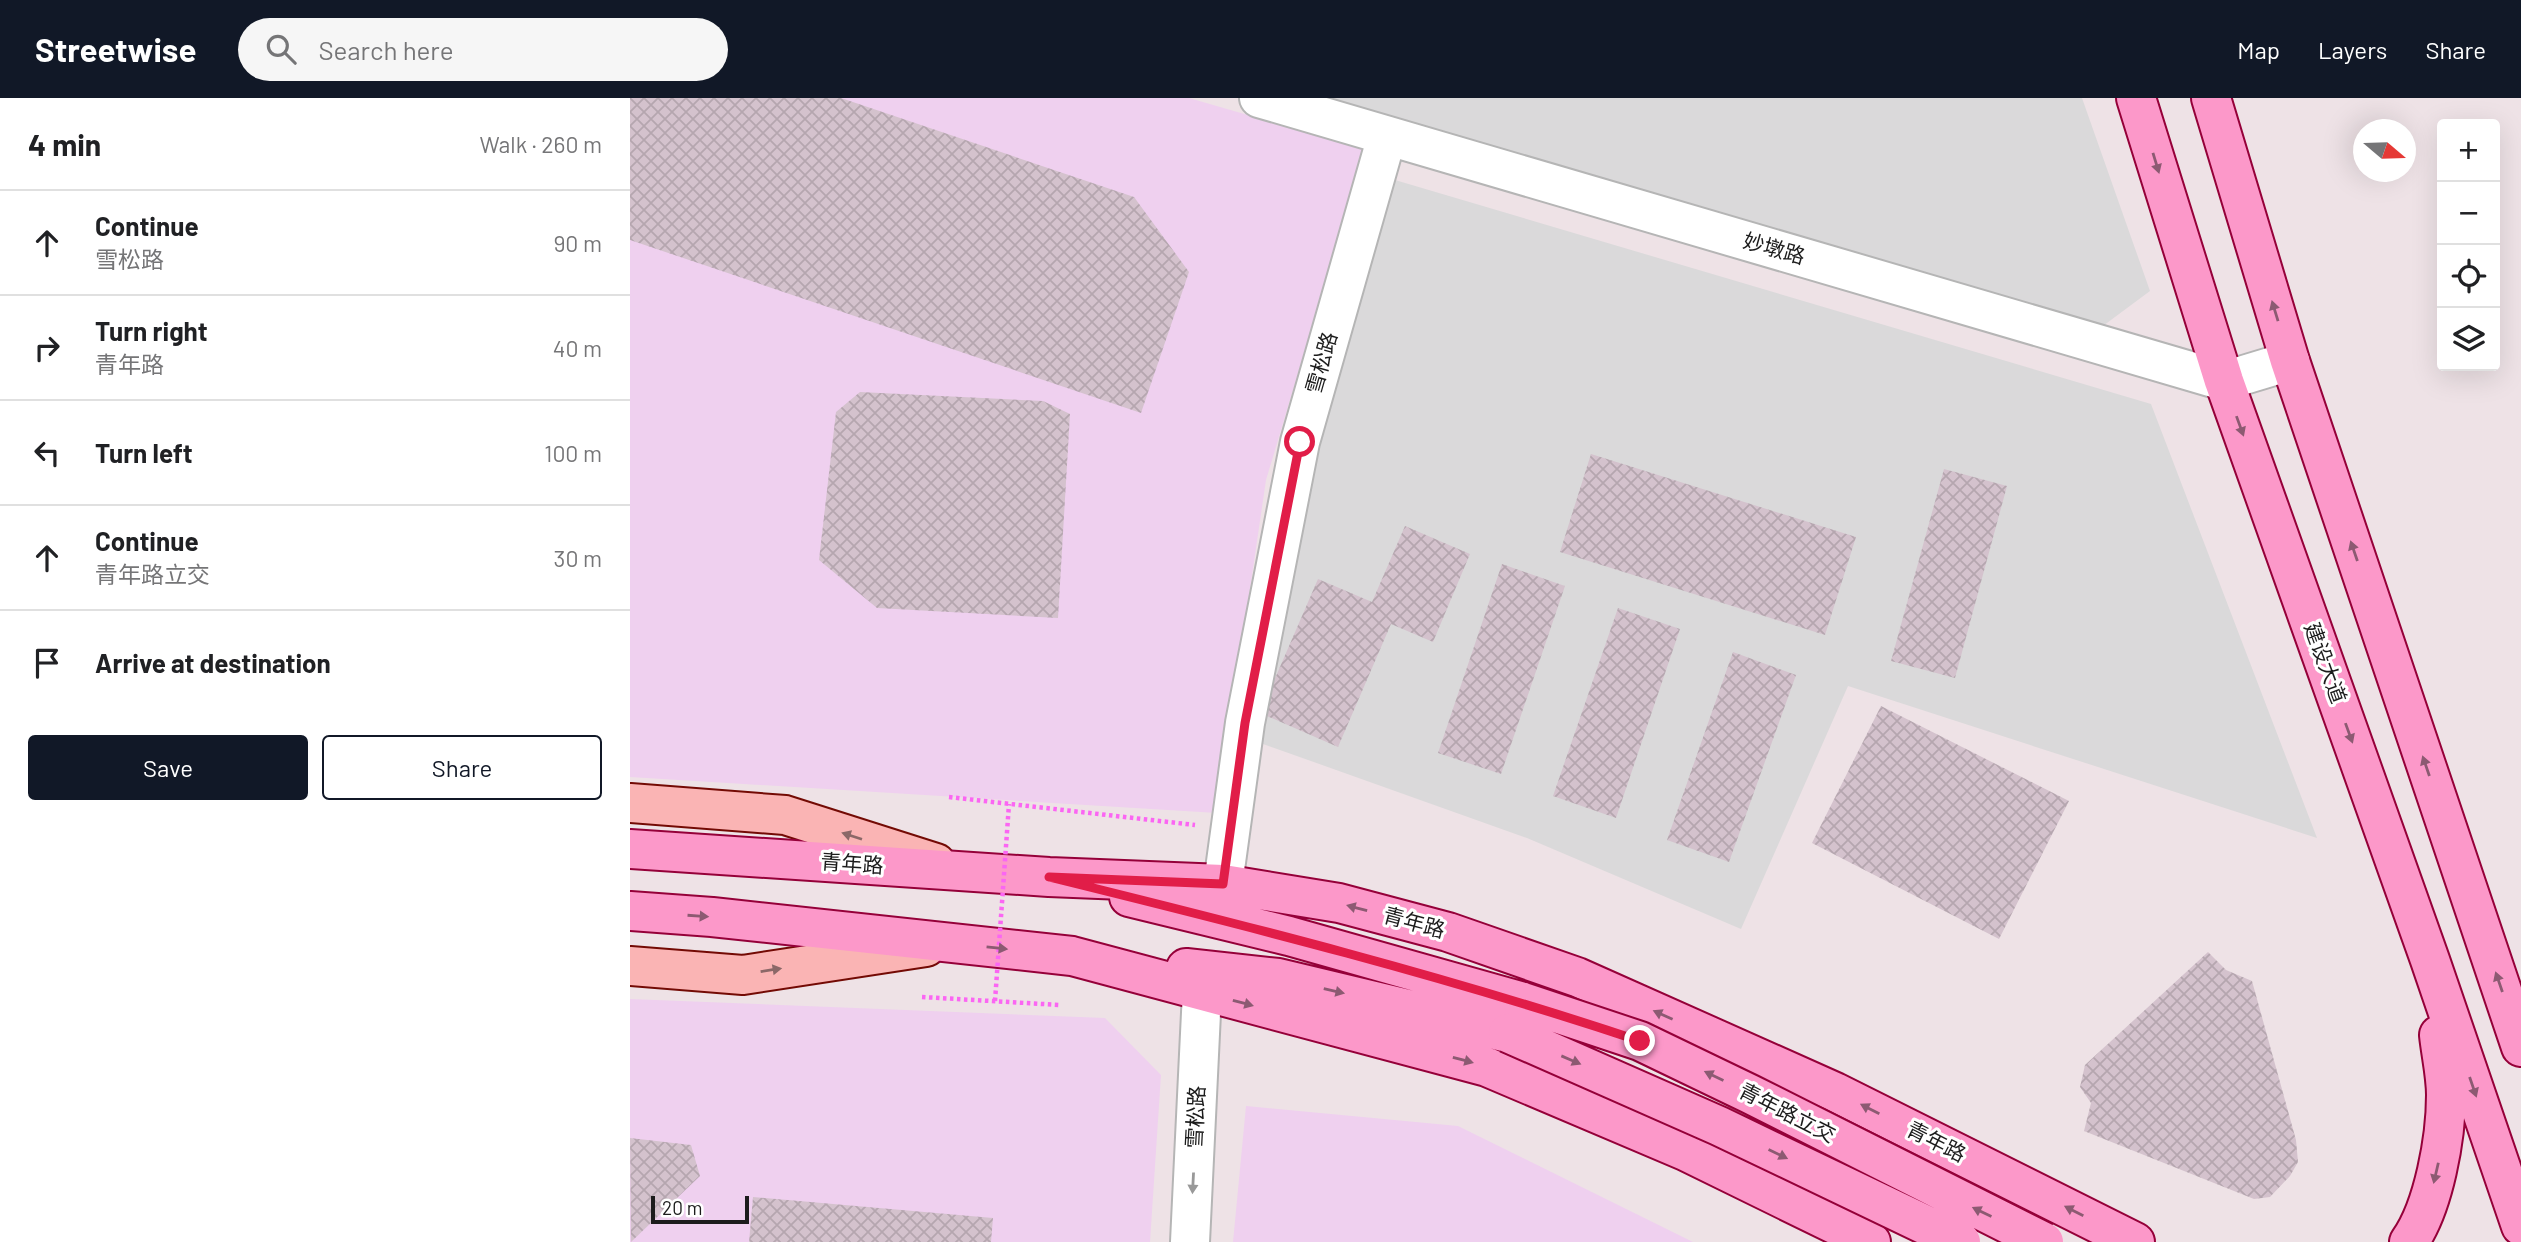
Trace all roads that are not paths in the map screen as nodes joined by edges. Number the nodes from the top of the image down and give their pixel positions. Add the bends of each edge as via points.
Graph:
1 (1259, 98) edge
2 (2136, 98) edge
3 (2211, 98) edge
4 (1387, 136) junction
5 (2290, 361) junction
6 (2224, 381) junction
7 (630, 803) edge
8 (630, 849) edge
9 (964, 872) junction
10 (1049, 877) junction
11 (1223, 884) junction
12 (630, 911) edge
13 (950, 943) junction
14 (1072, 956) junction
15 (2430, 960) junction
16 (630, 967) edge
17 (1202, 992) junction
18 (1515, 1017) junction
19 (2521, 1046) edge
20 (2521, 1226) edge
21 (1190, 1242) edge
22 (1871, 1242) edge
23 (1961, 1242) edge
24 (2043, 1242) edge
25 (2134, 1242) edge
26 (2409, 1242) edge

1 - 4 street, 妙墩路
2 -> 6 main road, 建设大道
5 -> 3 main road
4 - 6 street, 妙墩路
4 - 11 street, 雪松路 via 1300,442 1245,723
5 - 6 street
19 -> 5 main road
6 -> 15 main road, 建设大道
9 -> 7 main road via 785,815
8 - 9 main road, 青年路
9 - 10 main road, 青年路
10 - 11 main road, 青年路
10 - 18 main road via 1289,936
25 -> 11 main road, 青年路 via 1835,1092 1577,977 1448,932 1339,903
12 -> 13 main road
13 -> 14 main road
16 -> 13 main road via 743,975
14 - 17 main road
14 -> 18 main road via 1278,978
15 -> 20 main road, 建设大道
15 -> 26 main road via 2446,1095 2430,1200
17 -> 21 street, 雪松路
17 -> 22 main road via 1487,1067 1685,1151
18 -> 23 main road, 青年路立交, bridge via 1719,1126
24 -> 18 main road, 青年路立交, bridge via 1640,1041

